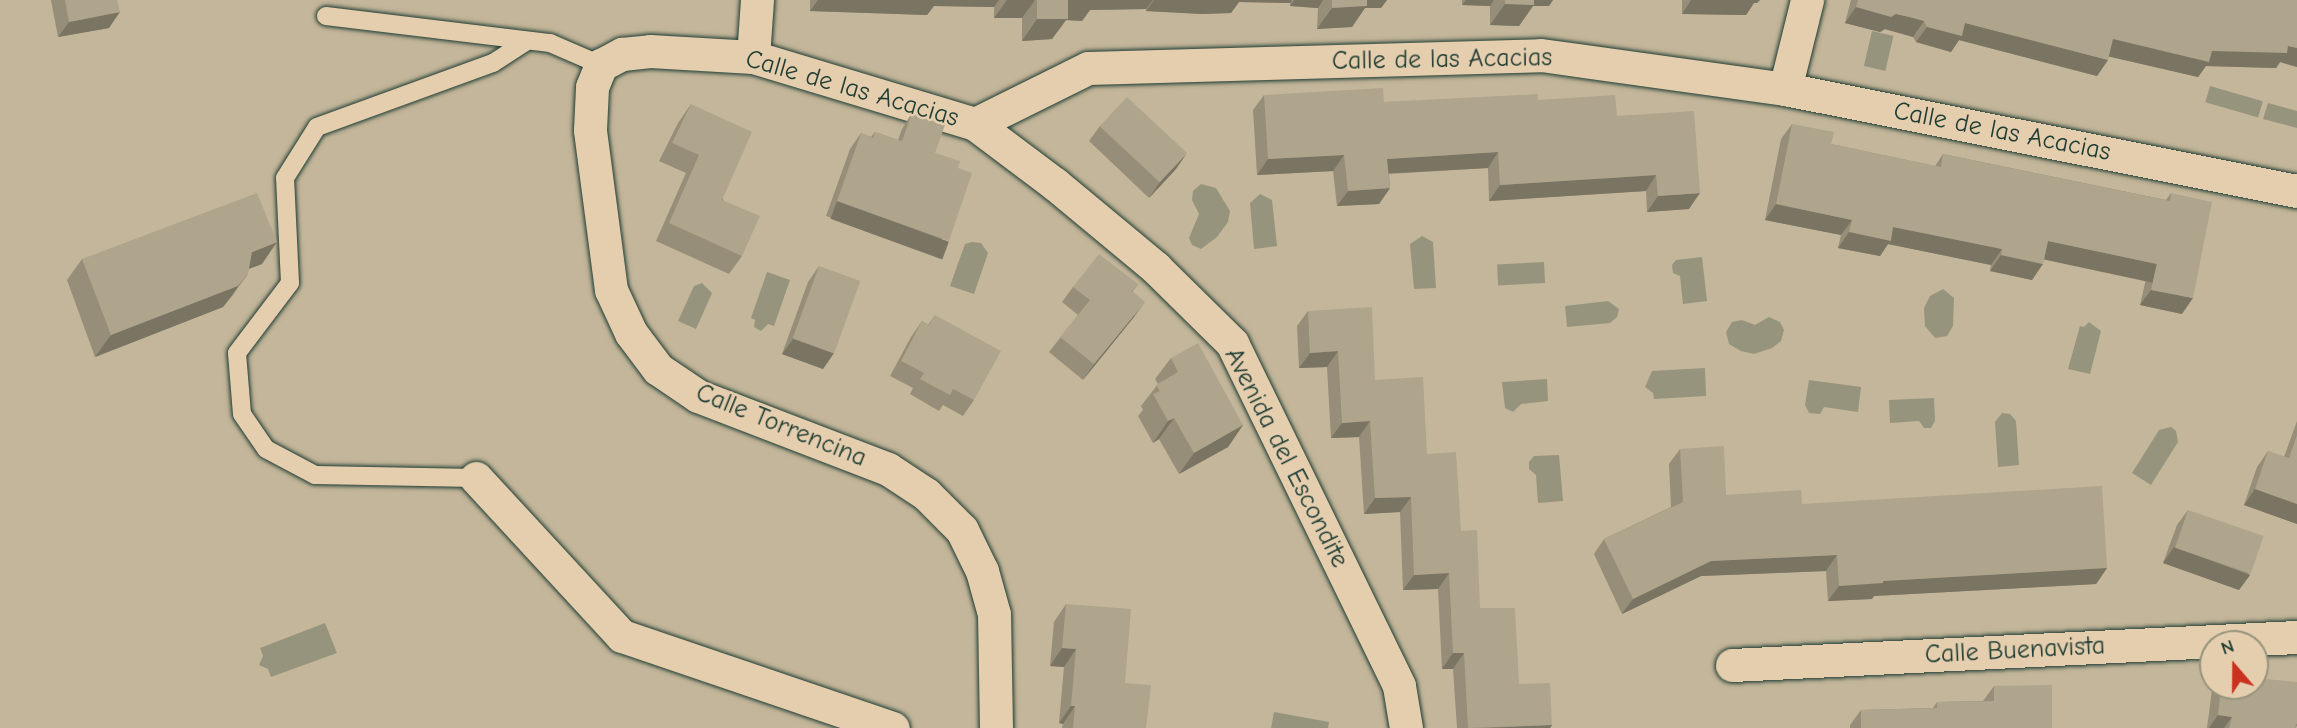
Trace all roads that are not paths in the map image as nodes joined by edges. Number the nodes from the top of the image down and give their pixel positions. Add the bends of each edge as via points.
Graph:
1 (757, 0) edge
2 (1807, 0) edge
3 (326, 16) dead end
4 (527, 41) junction
5 (753, 57) junction
6 (601, 65) junction
7 (1785, 89) junction
8 (975, 124) junction
9 (2297, 191) edge
10 (476, 478) joint
11 (2297, 637) edge
12 (1732, 665) dead end
13 (893, 728) edge
14 (996, 728) edge
15 (1406, 728) edge

1 - 5 street
2 - 7 street
3 - 4 lane
4 - 6 lane via 550,43
4 - 10 lane via 493,63 317,127 285,178 290,283 237,353 242,414 266,449 315,475
5 - 6 street, Calle de las Acacias via 650,51 622,54
5 - 8 street, Calle de las Acacias
6 - 14 street, Calle Torrencina via 592,87 590,130 611,290 631,333 658,369 698,396 888,469 926,494 962,530 982,571 994,614
7 - 8 street, Calle de las Acacias via 1541,55 1088,68
7 - 9 street, Calle de las Acacias
8 - 15 street, Avenida del Escondite via 1156,268 1232,343 1399,686
10 - 13 street via 622,636
11 - 12 street, Calle Buenavista

